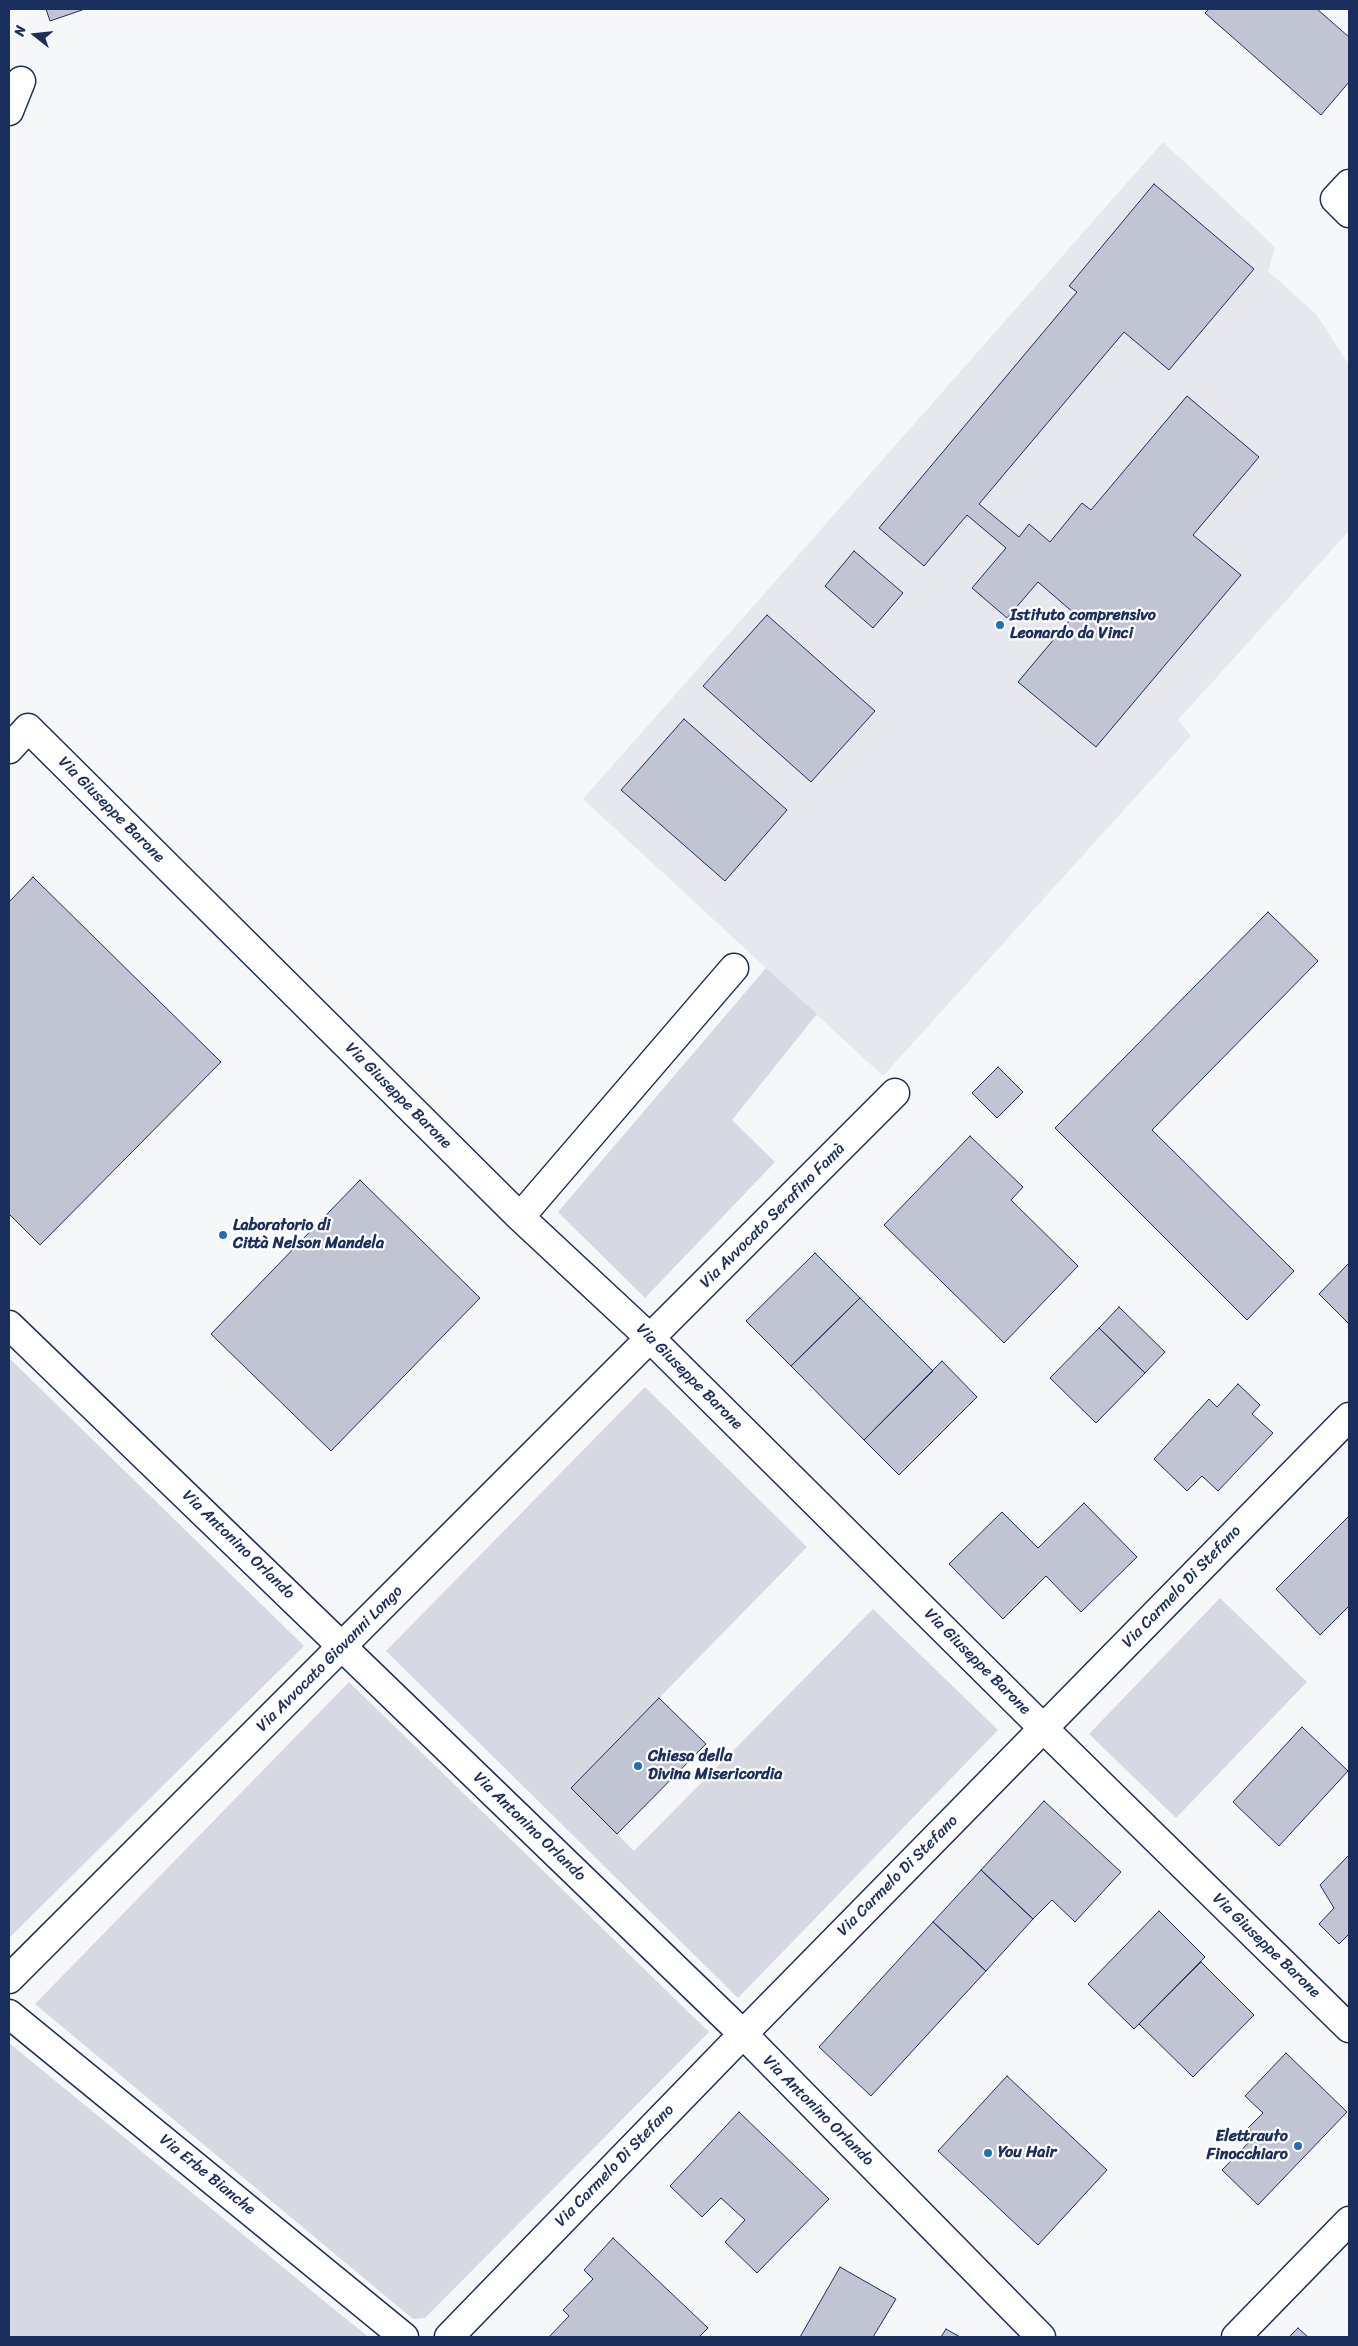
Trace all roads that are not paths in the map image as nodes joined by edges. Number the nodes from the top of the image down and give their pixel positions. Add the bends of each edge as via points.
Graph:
1 (21, 82) dead end
2 (9, 111) edge
3 (9, 749) edge
4 (734, 968) dead end
5 (895, 1093) dead end
6 (520, 1217) junction
7 (9, 1325) edge
8 (651, 1338) junction
9 (1348, 1421) edge
10 (342, 1646) junction
11 (1043, 1728) junction
12 (9, 1979) edge
13 (9, 2014) edge
14 (1349, 2028) edge
15 (742, 2034) junction
16 (1349, 2221) edge
17 (404, 2337) edge
18 (449, 2337) edge
19 (1041, 2337) edge
20 (1236, 2337) edge

1 - 2 street
3 - 6 street, Via Giuseppe Barone via 28,728
4 - 6 street
5 - 8 street, Via Avvocato Serafino Famà
6 - 8 street, Via Giuseppe Barone
7 - 10 street, Via Antonino Orlando
8 - 10 street, Via Avvocato Giovanni Longo
8 - 11 street, Via Giuseppe Barone
9 - 11 street, Via Carmelo Di Stefano
10 - 12 street, Via Avvocato Giovanni Longo
10 - 15 street, Via Antonino Orlando
11 - 14 street, Via Giuseppe Barone
11 - 15 street, Via Carmelo Di Stefano
13 - 17 street, Via Erbe Bianche
15 - 18 street, Via Carmelo Di Stefano
15 - 19 street, Via Antonino Orlando
16 - 20 street

